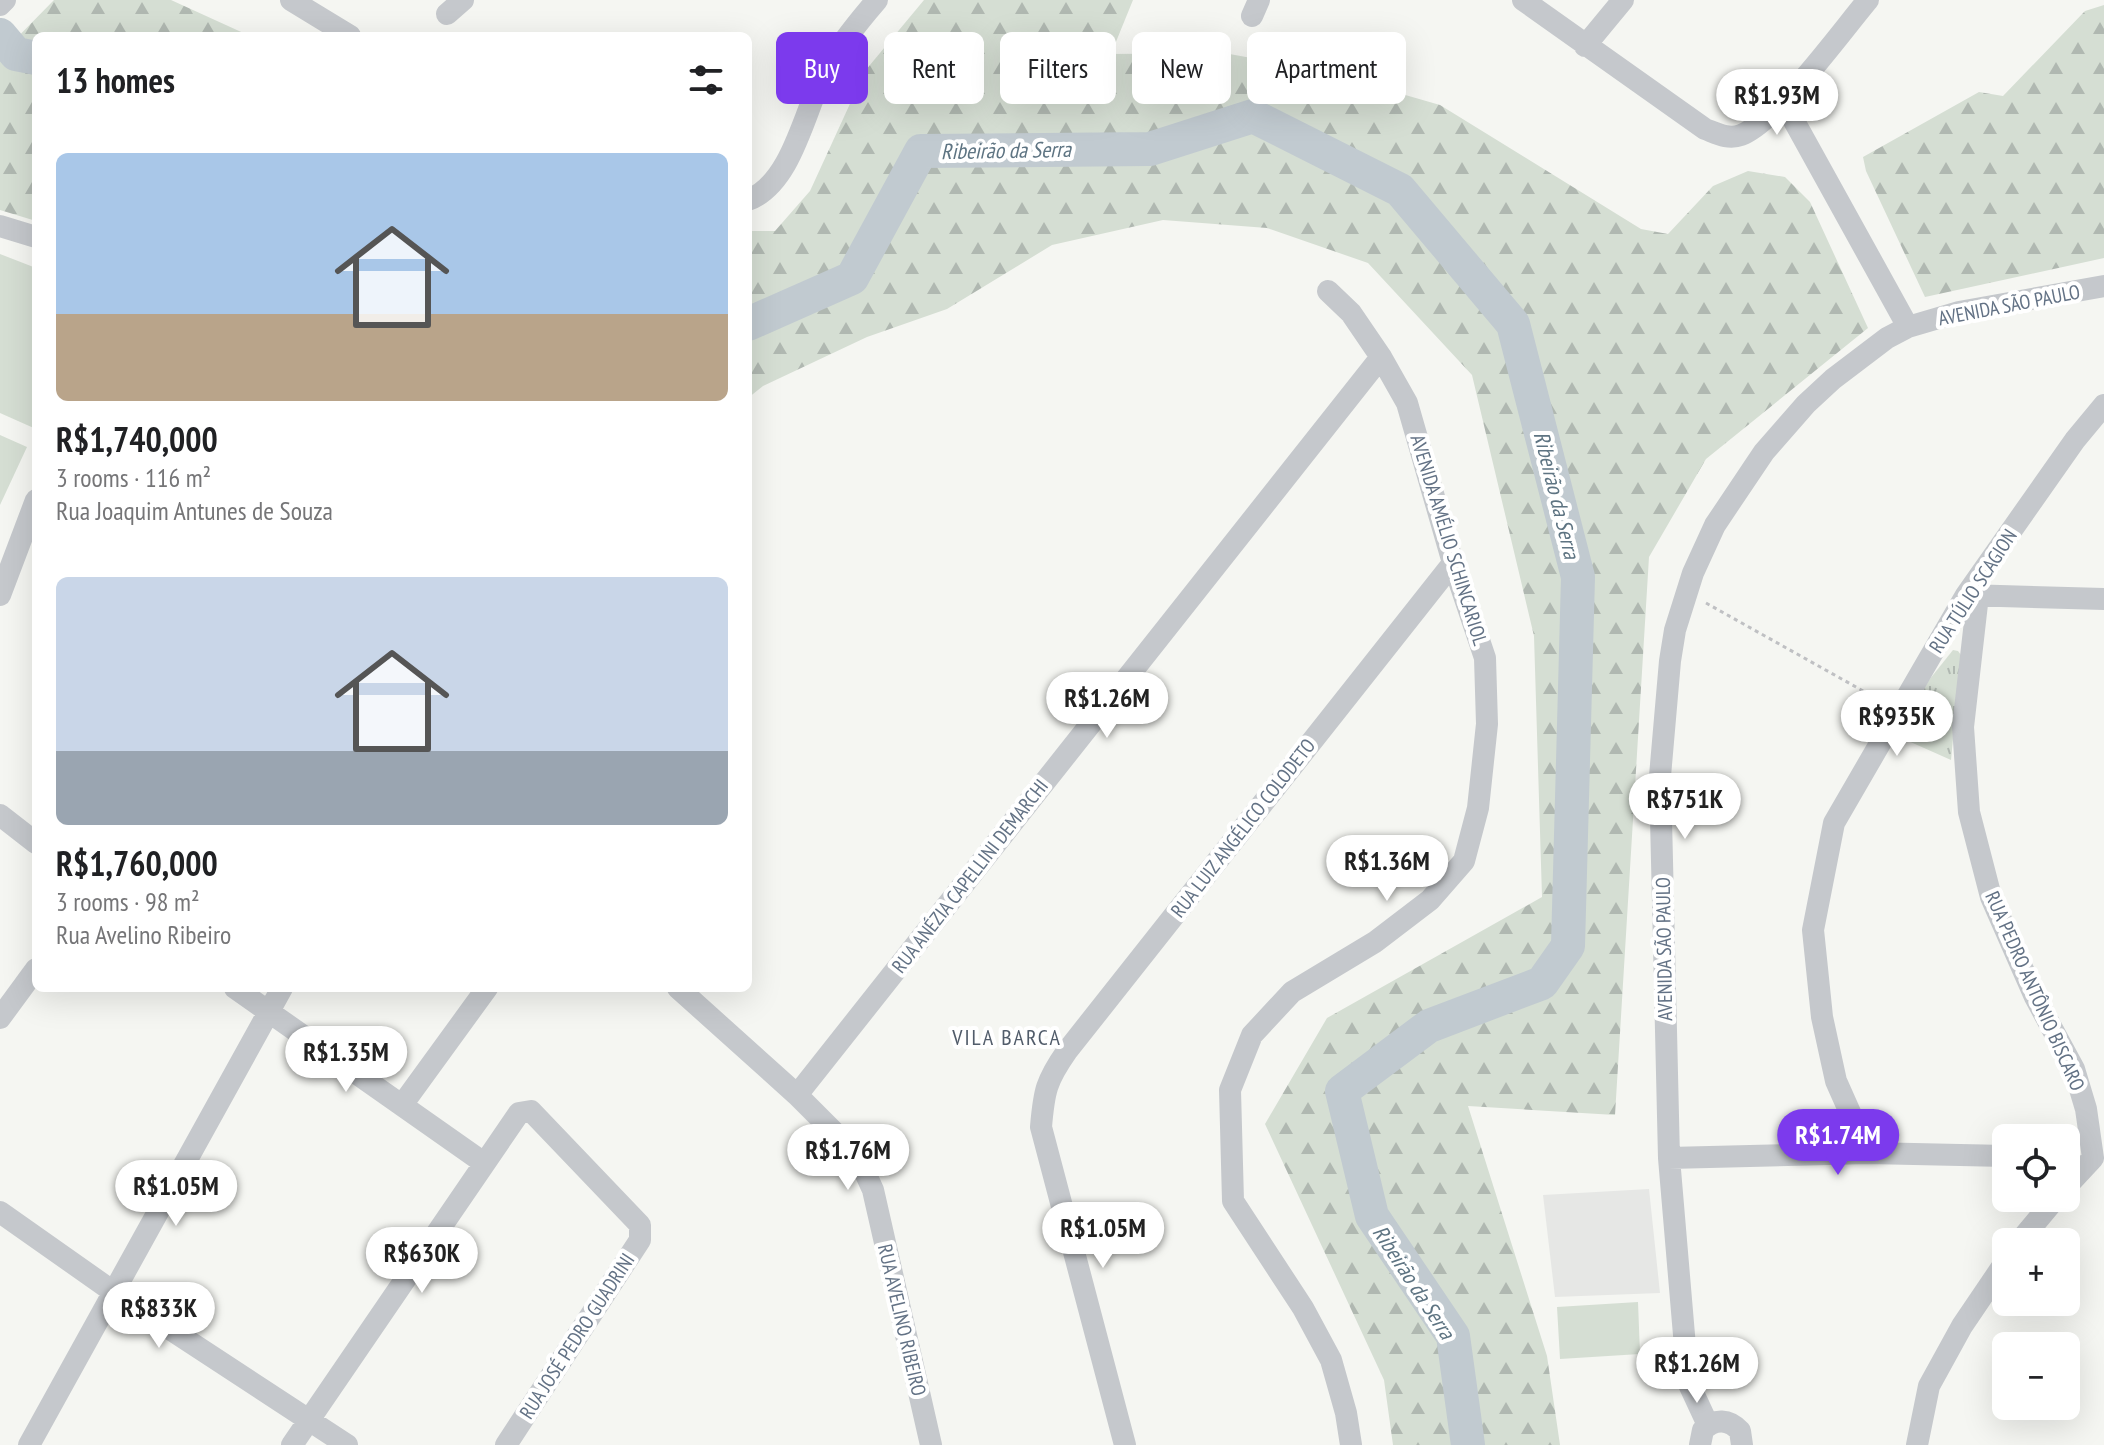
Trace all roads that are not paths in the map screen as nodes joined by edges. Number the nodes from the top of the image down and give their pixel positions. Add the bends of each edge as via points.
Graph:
1 (5, 0) edge
2 (291, 0) edge
3 (877, 0) edge
4 (1523, 0) edge
5 (1623, 0) edge
6 (1868, 0) edge
7 (0, 5) edge
8 (343, 32) edge
9 (1585, 46) junction
10 (1783, 101) junction
11 (752, 198) edge
12 (0, 226) edge
13 (32, 236) edge
14 (2104, 286) edge
15 (1328, 291) dead end
16 (1908, 327) junction
17 (1381, 357) junction
18 (2104, 405) edge
19 (32, 511) edge
20 (1453, 563) junction
21 (0, 595) edge
22 (1972, 595) junction
23 (2104, 599) edge
24 (0, 815) edge
25 (32, 840) edge
26 (32, 974) edge
27 (241, 992) edge
28 (280, 992) edge
29 (484, 992) edge
30 (682, 992) edge
31 (268, 1011) junction
32 (0, 1018) edge
33 (797, 1095) junction
34 (402, 1105) junction
35 (1868, 1153) junction
36 (1992, 1156) edge
37 (1669, 1158) junction
38 (2098, 1158) edge
39 (484, 1163) junction
40 (2080, 1174) edge
41 (0, 1212) edge
42 (2044, 1212) edge
43 (2031, 1228) edge
44 (1992, 1282) edge
45 (115, 1293) junction
46 (309, 1420) junction
47 (1704, 1435) edge
48 (29, 1445) edge
49 (292, 1445) edge
50 (347, 1445) edge
51 (506, 1445) edge
52 (931, 1445) edge
53 (1125, 1445) edge
54 (1351, 1445) edge
55 (1742, 1445) edge
56 (1917, 1445) edge

1 - 7 street
2 - 8 street
3 - 11 street via 826,70 787,161 761,195
4 - 9 street
5 - 9 street
6 - 10 street
9 - 10 street via 1705,129 1724,136 1741,135
10 - 16 street
12 - 13 street
14 - 16 street, AVENIDA SÃO PAULO via 1959,312
15 - 17 street, AVENIDA AMÉLIO SCHINCARIOL via 1351,313
16 - 37 street, AVENIDA SÃO PAULO via 1833,379 1764,452 1701,552 1675,630 1660,776
17 - 20 street, AVENIDA AMÉLIO SCHINCARIOL via 1407,403
17 - 33 street, RUA ANÉZIA CAPELLINI DEMARCHI
18 - 22 street, RUA TÚLIO SCAGION
19 - 21 street
20 - 53 street, RUA LUIZ ANGÉLICO COLODETO via 1049,1077 1041,1127
20 - 54 street, AVENIDA AMÉLIO SCHINCARIOL via 1485,658 1487,724 1478,808 1464,861 1430,900 1375,942 1292,992 1252,1035 1230,1090 1233,1201 1331,1360
22 - 23 street
22 - 35 street, RUA TÚLIO SCAGION via 1834,823 1813,930 1822,1017 1836,1081
22 - 38 street, RUA PEDRO ANTÔNIO BISCARO via 1963,727 1969,812 1991,897 2074,1069
24 - 25 street
26 - 32 street
27 - 31 street
28 - 31 street
29 - 34 street
30 - 33 street, RUA AVELINO RIBEIRO
31 - 34 street
31 - 45 street
33 - 52 street, RUA AVELINO RIBEIRO via 857,1155 873,1190
34 - 39 street
35 - 36 street
35 - 37 street
37 - 47 street, AVENIDA SÃO PAULO via 1688,1382
38 - 40 street
39 - 46 street
39 - 51 street, RUA JOSÉ PEDRO GUADRINI via 519,1113 531,1111 640,1225 640,1240
41 - 45 street
42 - 43 street
44 - 56 street via 1929,1386
45 - 46 street
45 - 48 street
46 - 49 street
46 - 50 street
47 - 55 street via 1714,1422 1728,1422 1740,1431

